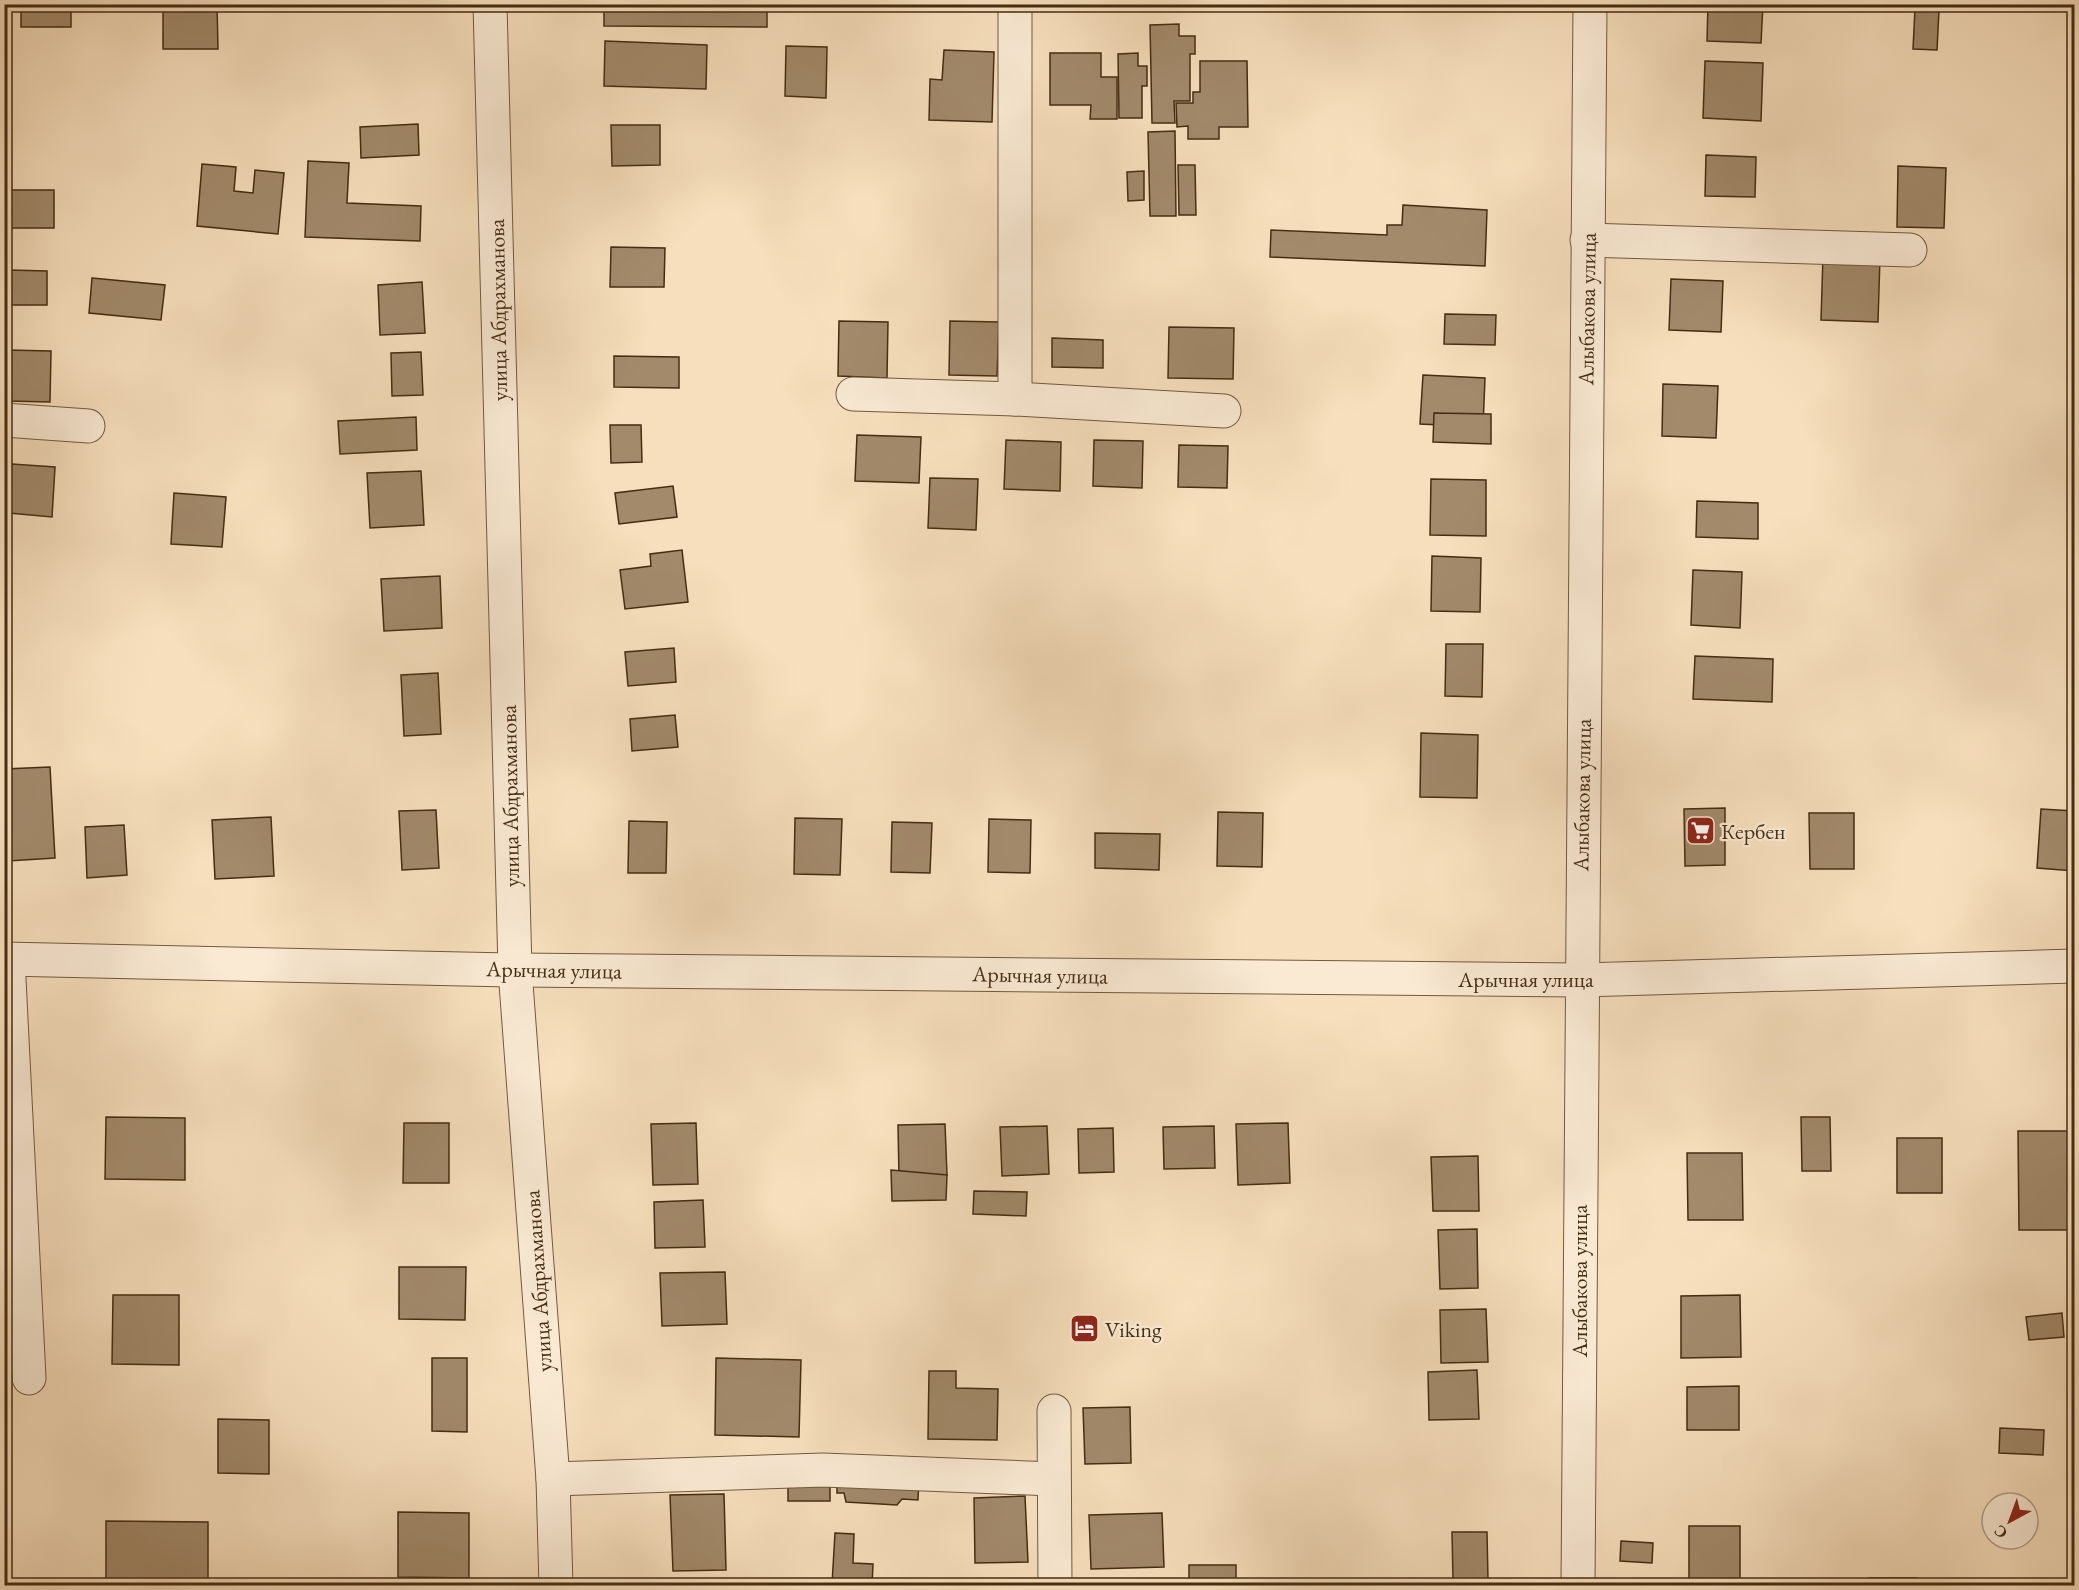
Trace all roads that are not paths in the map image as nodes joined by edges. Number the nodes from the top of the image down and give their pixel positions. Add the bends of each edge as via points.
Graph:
1 (490, 4) edge
2 (1015, 4) edge
3 (1590, 4) edge
4 (1587, 240) junction
5 (1910, 250) dead end
6 (853, 394) dead end
7 (1015, 399) junction
8 (1224, 411) dead end
9 (4, 420) edge
10 (88, 426) dead end
11 (6, 959) edge
12 (2074, 966) edge
13 (515, 970) junction
14 (1581, 980) junction
15 (29, 1378) dead end
16 (1054, 1411) dead end
17 (553, 1479) junction
18 (1053, 1479) junction
19 (556, 1586) edge
20 (1055, 1586) edge
21 (1578, 1586) edge

1 - 13 street, улица Абдрахманова
2 - 7 street
3 - 4 street, Алыбакова улица
4 - 5 street
4 - 14 street, Алыбакова улица
6 - 7 street
7 - 8 street
9 - 10 street
11 - 13 street, Арычная улица
11 - 15 street
12 - 14 street, Арычная улица
13 - 14 street, Арычная улица
13 - 17 street, улица Абдрахманова
14 - 21 street, Алыбакова улица
16 - 18 street
17 - 18 street via 823,1470
17 - 19 street, улица Абдрахманова
18 - 20 street

